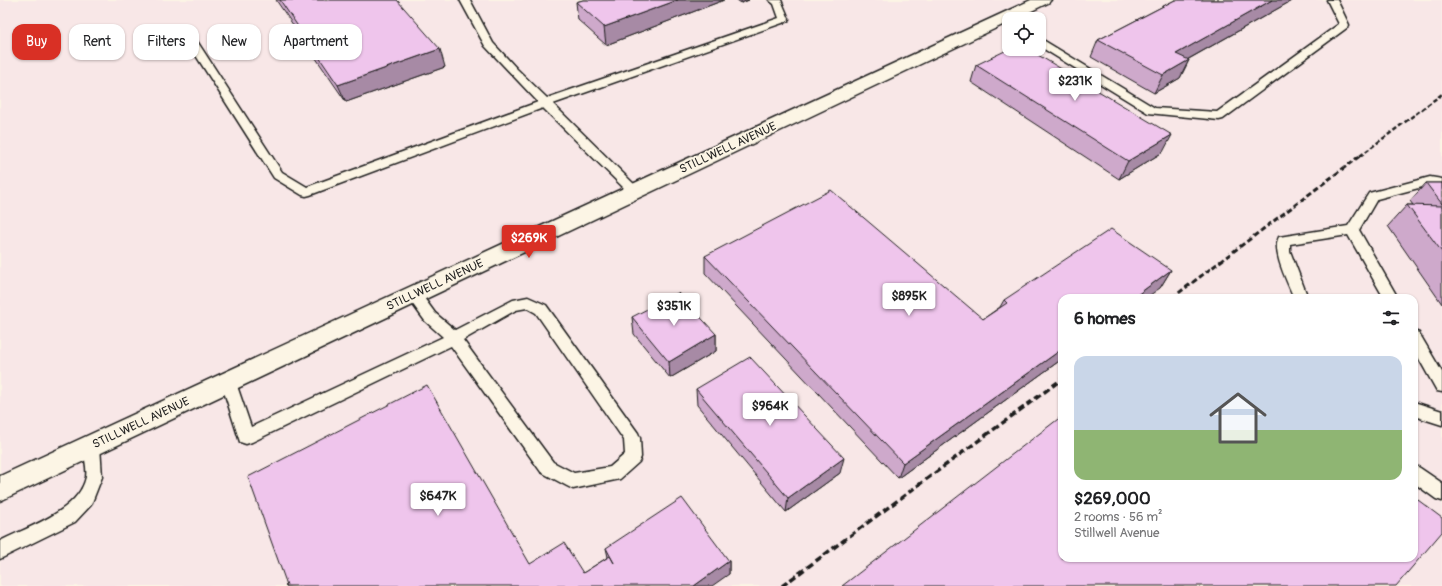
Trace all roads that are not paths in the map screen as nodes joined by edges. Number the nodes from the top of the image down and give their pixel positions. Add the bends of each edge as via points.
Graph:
1 (465, 0) edge
2 (774, 0) edge
3 (1043, 0) edge
4 (1332, 0) edge
5 (1021, 12) edge
6 (1002, 22) edge
7 (1046, 46) edge
8 (199, 52) edge
9 (545, 103) junction
10 (1442, 183) edge
11 (635, 192) junction
12 (1352, 230) junction
13 (1299, 294) edge
14 (1389, 294) edge
15 (414, 295) junction
16 (454, 338) junction
17 (1418, 344) edge
18 (229, 382) junction
19 (1442, 386) edge
20 (1418, 410) edge
21 (1442, 418) edge
22 (92, 446) junction
23 (1418, 476) edge
24 (0, 489) edge
25 (1442, 493) edge
26 (0, 550) edge

1 - 9 lane via 489,44
2 - 9 lane via 778,2 784,19
3 - 5 street, STILLWELL AVENUE
4 - 7 lane via 1344,25 1219,116 1152,111
6 - 11 street, STILLWELL AVENUE
8 - 9 lane via 278,175 306,192
9 - 11 lane
10 - 12 lane via 1430,181 1373,196
11 - 15 street, STILLWELL AVENUE
12 - 13 lane via 1284,240 1282,252
12 - 14 lane
15 - 16 lane via 430,317
15 - 18 street, STILLWELL AVENUE
16 - 16 lane via 547,467 573,481 614,474 633,457 632,438 541,309 528,302 513,305
16 - 18 lane via 246,437
17 - 19 lane
18 - 22 street, STILLWELL AVENUE
20 - 21 lane
22 - 24 street, STILLWELL AVENUE
22 - 26 lane via 94,477 85,499 69,516
23 - 25 lane

